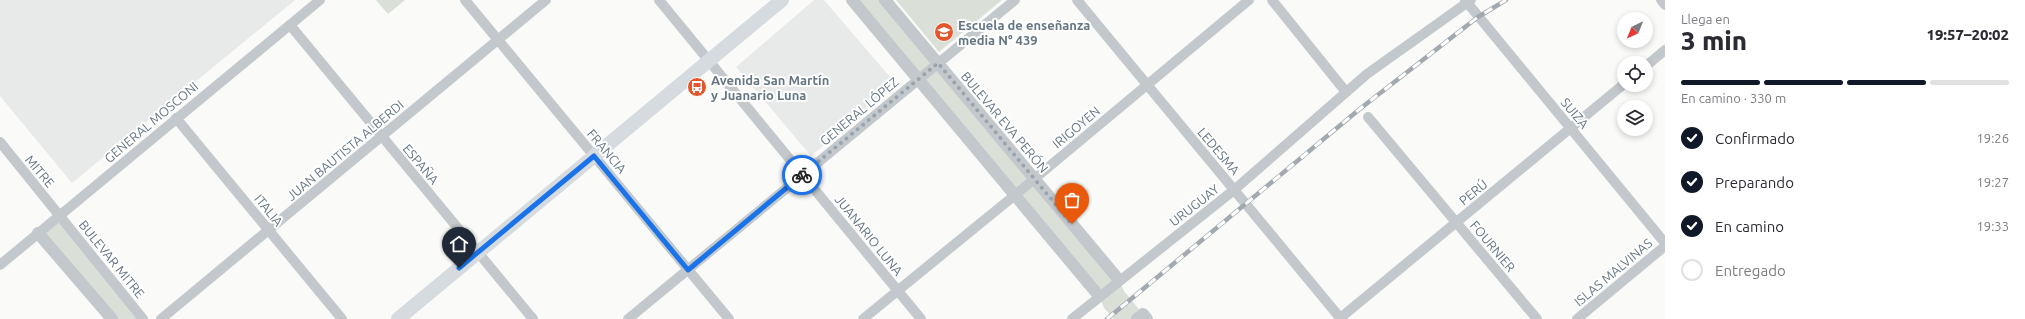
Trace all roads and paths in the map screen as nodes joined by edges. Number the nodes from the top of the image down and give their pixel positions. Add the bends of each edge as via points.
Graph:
1 (320, 0) edge
2 (465, 0) edge
3 (546, 0) edge
4 (659, 0) edge
5 (782, 0) edge
6 (852, 0) edge
7 (885, 0) edge
8 (1015, 0) edge
9 (1077, 0) edge
10 (1249, 0) edge
11 (1272, 0) edge
12 (1661, 0) edge
13 (1468, 1) edge
14 (1665, 5) edge
15 (290, 26) junction
16 (498, 40) junction
17 (1665, 50) edge
18 (709, 60) junction
19 (1653, 60) edge
20 (938, 63) junction
21 (918, 79) junction
22 (1146, 84) junction
23 (1617, 90) edge
24 (1346, 92) junction
25 (1368, 117) dead end
26 (176, 118) junction
27 (1570, 128) junction
28 (382, 136) junction
29 (0, 142) edge
30 (594, 156) junction
31 (803, 175) junction
32 (1034, 179) junction
33 (1234, 190) junction
34 (1015, 195) junction
35 (60, 216) junction
36 (1456, 222) junction
37 (269, 230) junction
38 (38, 234) junction
39 (1665, 244) edge
40 (478, 253) junction
41 (0, 266) edge
42 (688, 270) junction
43 (1119, 280) junction
44 (898, 291) junction
45 (1099, 296) junction
46 (112, 319) edge
47 (143, 319) edge
48 (161, 319) edge
49 (342, 319) edge
50 (398, 319) edge
51 (533, 319) edge
52 (628, 319) edge
53 (729, 319) edge
54 (864, 319) edge
55 (921, 319) edge
56 (1072, 319) edge
57 (1340, 319) edge
58 (1536, 319) edge
59 (1577, 319) edge

1 - 15 street, GENERAL MOSCONI
2 - 16 street, FRANCIA
3 - 16 street, JUAN BAUTISTA ALBERDI
4 - 18 street, JUANARIO LUNA
5 - 18 main road
6 - 21 street
7 - 20 street, BULEVAR EVA PERÓN
8 - 20 street, GENERAL LÓPEZ
9 - 22 street, LEDESMA
10 - 22 street, IRIGOYEN
11 - 24 street
12 - 14 street
13 - 24 street, URUGUAY
13 - 27 street, SUIZA
15 - 26 street, GENERAL MOSCONI
15 - 28 street, ESPAÑA
16 - 28 street, JUAN BAUTISTA ALBERDI
16 - 30 street, FRANCIA
17 - 19 street
18 - 30 main road
18 - 31 street, JUANARIO LUNA
20 - 21 street, GENERAL LÓPEZ
20 - 32 street, BULEVAR EVA PERÓN
21 - 31 street, GENERAL LÓPEZ
21 - 34 street
22 - 32 street, IRIGOYEN
22 - 33 street, LEDESMA
23 - 27 street, PERÚ
24 - 33 street, URUGUAY
25 - 36 street, FOURNIER
26 - 35 street, GENERAL MOSCONI
26 - 37 street, ITALIA
27 - 36 street, PERÚ
27 - 39 street, SUIZA
28 - 37 street, JUAN BAUTISTA ALBERDI
28 - 40 street, ESPAÑA
29 - 35 street, MITRE
30 - 40 main road
30 - 42 street, FRANCIA
31 - 42 street, GENERAL LÓPEZ
31 - 44 street, JUANARIO LUNA
32 - 34 street, IRIGOYEN
32 - 43 street, BULEVAR EVA PERÓN
33 - 43 street, URUGUAY
33 - 57 street, LEDESMA
34 - 44 street, IRIGOYEN
34 - 45 street
35 - 38 street, GENERAL MOSCONI
35 - 47 street, BULEVAR MITRE
36 - 57 street, PERÚ
36 - 58 street, FOURNIER
37 - 48 street, JUAN BAUTISTA ALBERDI
37 - 49 street, ITALIA
38 - 41 street, GENERAL MOSCONI
38 - 46 street
39 - 59 street, ISLAS MALVINAS
40 - 50 main road
40 - 51 street, ESPAÑA
42 - 52 street, GENERAL LÓPEZ
42 - 53 street, FRANCIA
43 - 45 street, URUGUAY
44 - 54 street, IRIGOYEN
44 - 55 street, JUANARIO LUNA
45 - 56 street, URUGUAY

